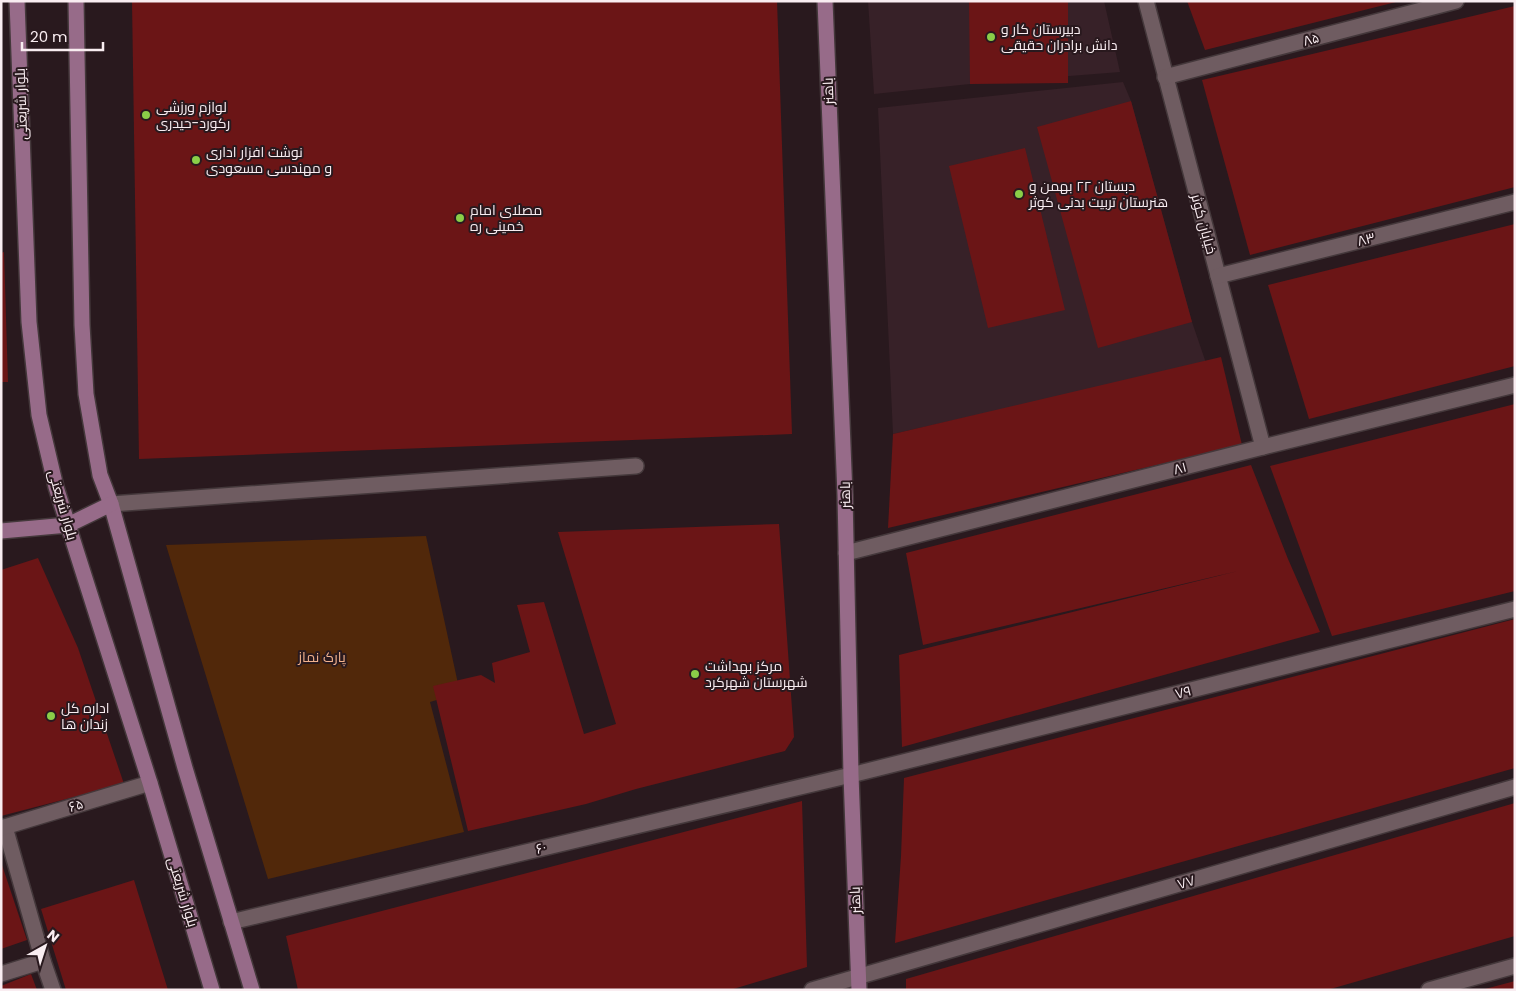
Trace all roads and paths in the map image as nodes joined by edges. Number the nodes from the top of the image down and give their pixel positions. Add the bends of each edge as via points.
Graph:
1 (17, 1) edge
2 (76, 1) edge
3 (824, 1) edge
4 (1146, 1) edge
5 (1456, 1) edge
6 (1166, 77) junction
7 (1515, 202) edge
8 (1218, 276) junction
9 (1515, 385) edge
10 (1262, 447) junction
11 (636, 466) dead end
12 (111, 504) junction
13 (68, 525) junction
14 (1, 531) edge
15 (846, 553) junction
16 (1515, 609) edge
17 (851, 775) junction
18 (150, 783) junction
19 (1515, 787) edge
20 (3, 827) edge
21 (231, 922) junction
22 (43, 961) junction
23 (1515, 966) edge
24 (1, 974) edge
25 (858, 983) edge
26 (53, 990) edge
27 (212, 990) edge
28 (252, 990) edge
29 (812, 990) edge
30 (1429, 990) edge

1 - 13 main road, بلوار شریعتی via 29,322 39,415
2 - 12 main road via 86,394 100,475
3 - 15 main road, باهنر
4 - 6 street, خیابان کوثر
5 - 6 street, ۸۵
6 - 8 street, خیابان کوثر
7 - 8 street, ۸۳
8 - 10 street, خیابان کوثر
9 - 10 street, ۸۱
10 - 15 street, ۸۱
11 - 12 street
12 - 13 main road
12 - 21 main road
13 - 14 main road
13 - 18 main road, بلوار شریعتی
15 - 17 main road, باهنر
16 - 17 street, ۷۹
17 - 21 street, ۶۰
17 - 25 main road, باهنر
18 - 20 street, ۶۵
18 - 27 main road, بلوار شریعتی
19 - 25 street, ۷۷
20 - 22 street
21 - 28 main road
22 - 24 street
22 - 26 street
23 - 30 street
25 - 29 street, ۷۷

